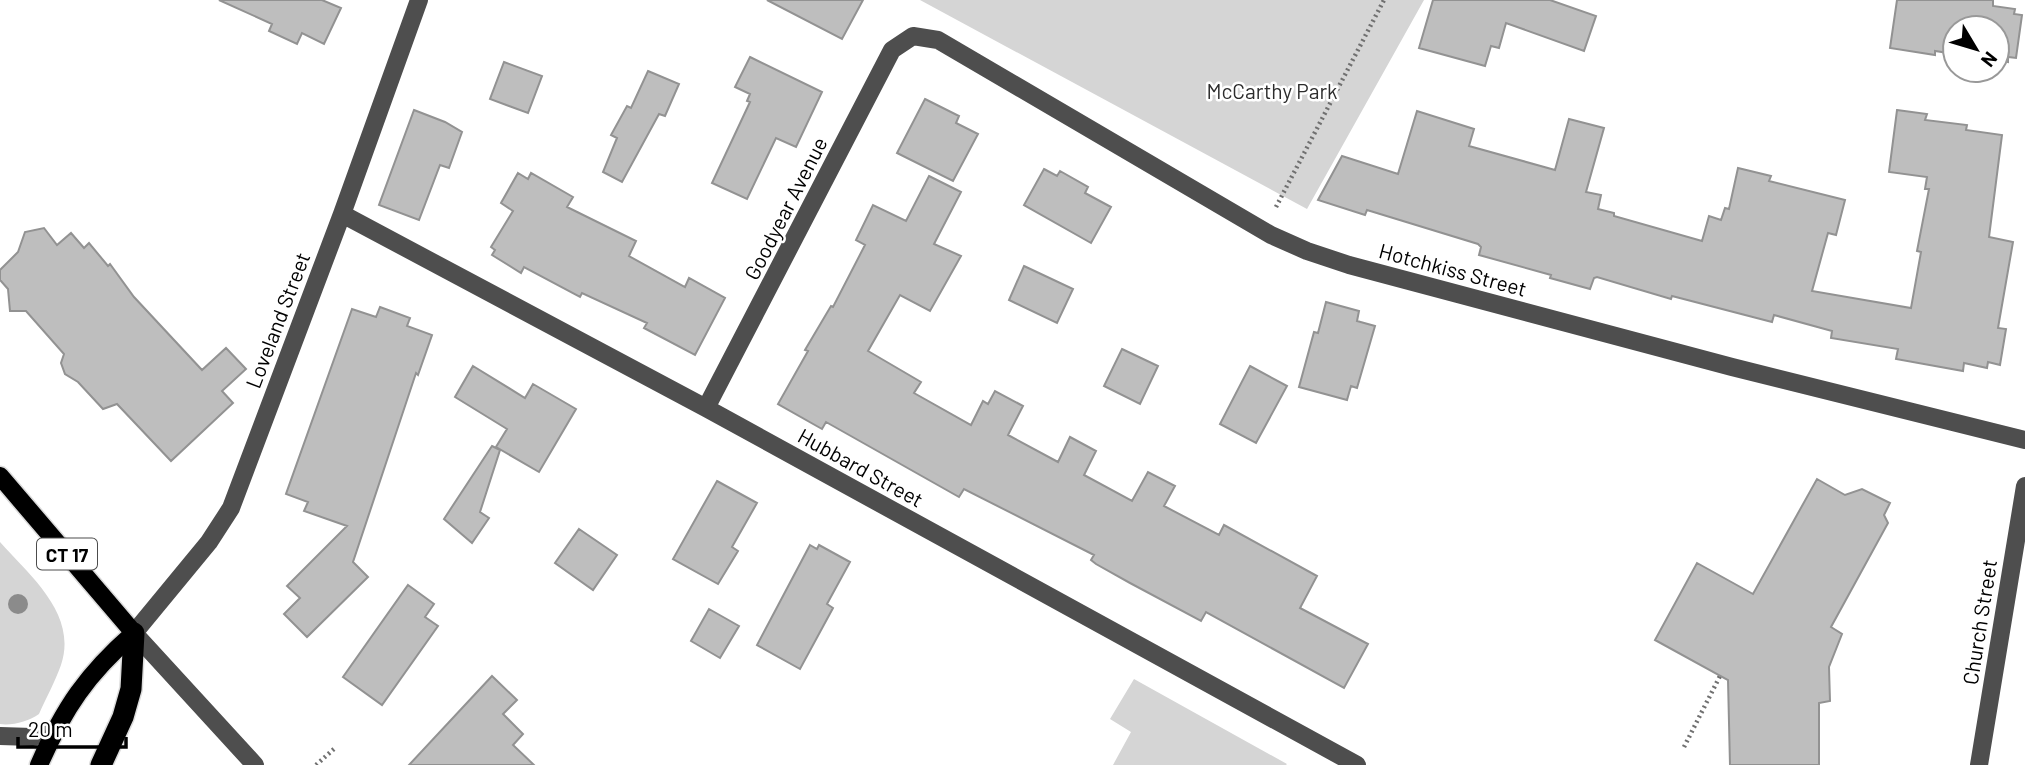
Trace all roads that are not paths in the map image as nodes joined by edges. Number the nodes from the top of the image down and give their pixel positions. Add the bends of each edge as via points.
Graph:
1 (419, 0) edge
2 (913, 36) joint
3 (342, 214) junction
4 (706, 408) junction
5 (2025, 440) edge
6 (0, 476) edge
7 (2025, 486) edge
8 (134, 633) junction
9 (53, 733) junction
10 (0, 736) edge
11 (39, 765) edge
12 (101, 765) edge
13 (255, 765) edge
14 (1357, 765) edge
15 (1979, 765) edge

1 - 3 street, Loveland Street
2 - 4 street, Goodyear Avenue via 892,50
2 - 5 street, Hotchkiss Street via 938,40 1271,235 1307,251 1732,368
3 - 4 street, Hubbard Street
3 - 8 street, Loveland Street via 230,508 209,542
4 - 14 street, Hubbard Street
6 - 8 main road, CT 17
7 - 15 street, Church Street
8 - 9 main road via 90,675
8 - 12 highway via 131,689
8 - 13 street
9 - 10 street
9 - 11 main road

